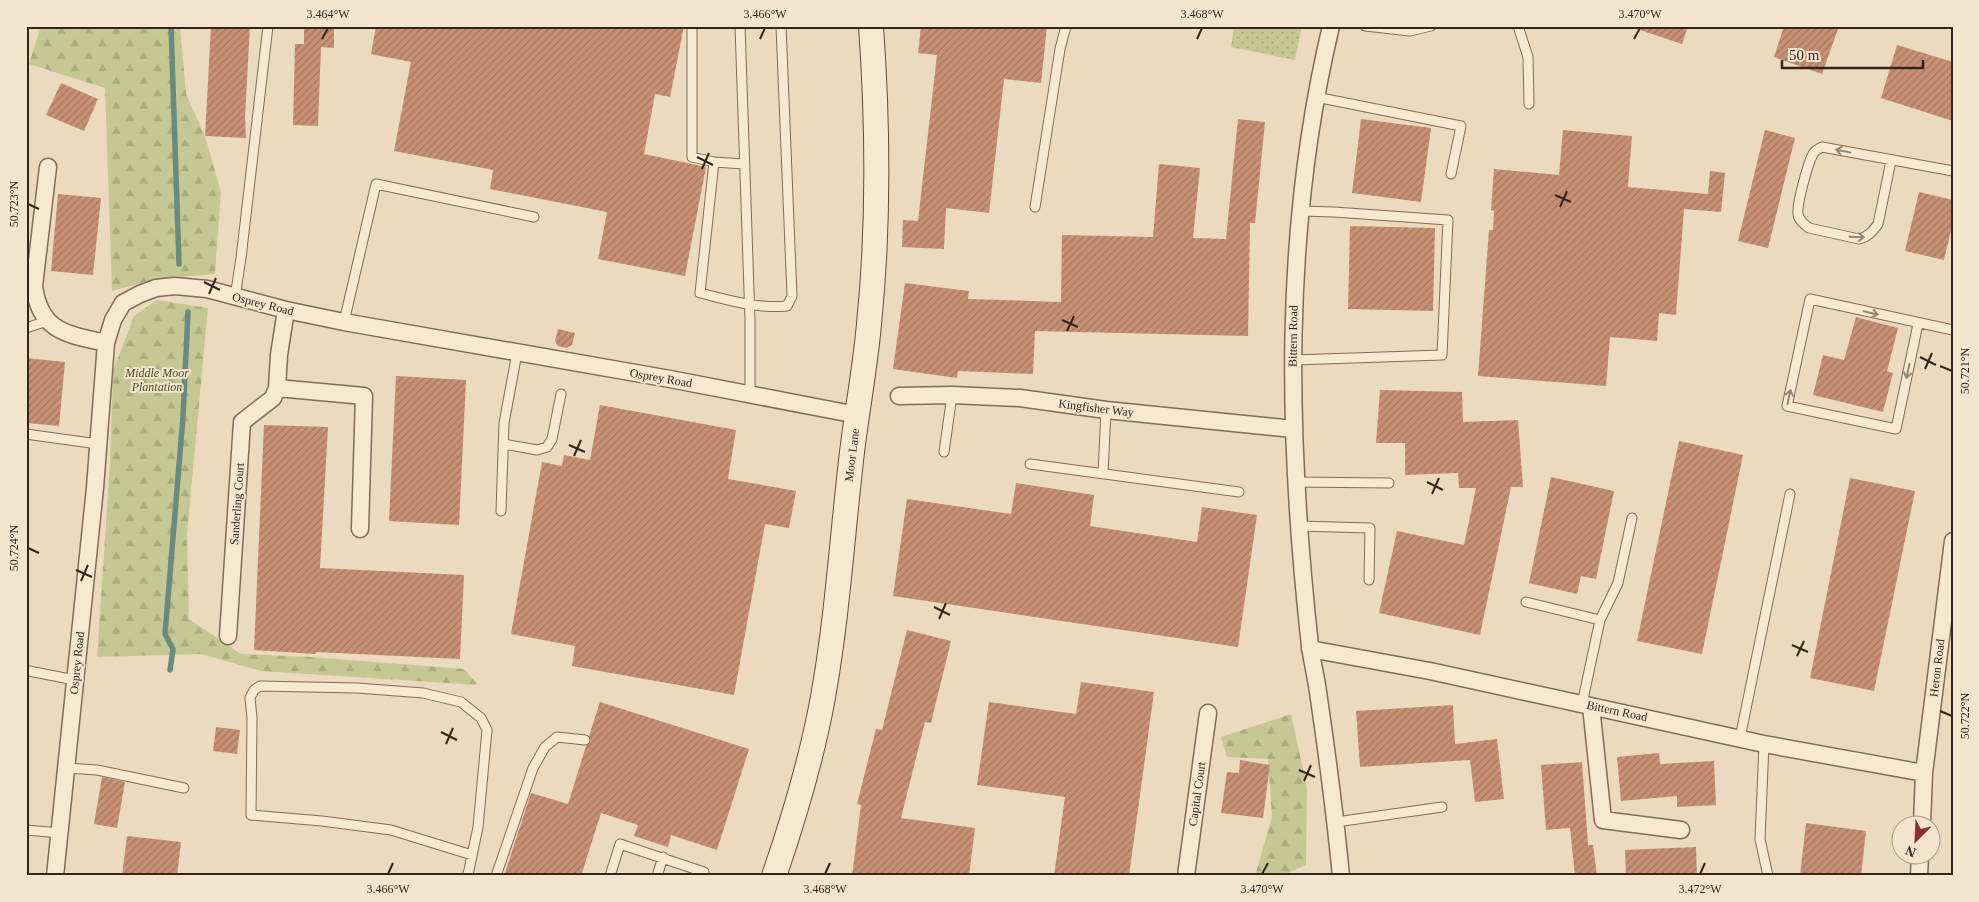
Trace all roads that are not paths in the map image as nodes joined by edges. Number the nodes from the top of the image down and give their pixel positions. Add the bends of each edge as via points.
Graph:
1 (268, 26) edge
2 (692, 26) edge
3 (740, 26) edge
4 (781, 26) edge
5 (871, 26) edge
6 (1066, 26) edge
7 (1331, 26) edge
8 (1365, 26) edge
9 (1431, 26) edge
10 (1518, 26) edge
11 (1316, 97) junction
12 (1529, 104) dead end
13 (1891, 161) junction
14 (714, 162) junction
15 (744, 164) junction
16 (48, 167) dead end
17 (1953, 171) edge
18 (1451, 174) dead end
19 (1035, 207) dead end
20 (1300, 212) junction
21 (534, 218) dead end
22 (32, 244) edge
23 (235, 297) junction
24 (750, 305) junction
25 (286, 310) junction
26 (48, 321) junction
27 (344, 322) junction
28 (1918, 324) junction
29 (26, 328) edge
30 (1953, 330) edge
31 (106, 343) junction
32 (517, 353) junction
33 (1293, 360) junction
34 (277, 388) junction
35 (561, 394) dead end
36 (750, 394) junction
37 (952, 395) junction
38 (899, 396) dead end
39 (1106, 410) junction
40 (857, 415) junction
41 (1292, 429) junction
42 (26, 434) edge
43 (98, 444) junction
44 (504, 444) junction
45 (944, 452) dead end
46 (1030, 464) dead end
47 (1103, 474) junction
48 (1295, 482) junction
49 (1389, 483) dead end
50 (1239, 492) dead end
51 (1790, 494) dead end
52 (501, 511) dead end
53 (1632, 518) dead end
54 (1298, 526) junction
55 (360, 529) dead end
56 (1953, 541) edge
57 (1369, 580) dead end
58 (1526, 602) dead end
59 (1600, 620) junction
60 (228, 636) dead end
61 (1310, 649) junction
62 (29, 671) dead end
63 (75, 680) junction
64 (1587, 705) junction
65 (1208, 713) dead end
66 (1740, 738) junction
67 (585, 740) dead end
68 (1764, 744) junction
69 (66, 768) junction
70 (1924, 773) junction
71 (184, 788) dead end
72 (1442, 807) dead end
73 (1922, 814) edge
74 (1336, 822) junction
75 (26, 830) edge
76 (1681, 830) dead end
77 (60, 833) junction
78 (472, 855) junction
79 (663, 857) junction
80 (55, 876) edge
81 (467, 876) edge
82 (496, 876) edge
83 (610, 876) edge
84 (657, 876) edge
85 (703, 876) edge
86 (774, 876) edge
87 (1186, 876) edge
88 (1341, 876) edge
89 (1768, 876) edge

1 - 23 lane
2 - 14 lane via 692,157
3 - 15 lane
4 - 24 lane via 792,296 787,306
5 - 40 main road, Moor Lane via 876,140 874,253
6 - 19 lane
7 - 11 street, Bittern Road
8 - 9 lane via 1410,31
10 - 12 lane via 1528,58
11 - 18 lane via 1461,126
11 - 20 street, Bittern Road
13 -> 13 lane via 1822,147 1816,150 1806,173 1798,212 1803,224 1809,228 1865,238 1878,224
13 - 17 lane
14 - 15 lane
14 - 24 lane via 700,293
15 - 24 lane
16 - 22 street
20 - 33 street, Bittern Road
20 - 33 lane via 1448,220 1442,355
21 - 27 lane via 376,184
22 - 26 street via 36,302
23 - 25 street, Osprey Road
23 - 31 street, Osprey Road via 207,289 156,288 123,303
24 - 36 lane
25 - 27 street, Osprey Road
25 - 34 street via 278,355
26 - 29 lane
26 - 31 street via 71,335
27 - 32 street, Osprey Road
28 -> 28 lane via 1896,430 1788,406 1810,299
28 - 30 lane
31 - 43 street, Osprey Road
32 - 36 street, Osprey Road
32 - 44 lane via 504,424
33 - 41 street, Bittern Road
34 - 55 street via 364,396
34 - 60 street, Sanderling Court via 273,398 242,422
35 - 44 lane via 552,439 547,447 537,450
36 - 40 street, Osprey Road
37 - 38 street, Kingfisher Way
37 - 39 street, Kingfisher Way via 1020,398
37 - 45 lane
39 - 41 street, Kingfisher Way
39 - 47 lane
40 - 86 main road, Moor Lane via 823,697 802,789
41 - 48 street, Bittern Road
42 - 43 lane
43 - 63 street, Osprey Road
44 - 52 lane
46 - 47 lane
47 - 50 lane
48 - 49 lane
48 - 54 street, Bittern Road
51 - 66 lane
53 - 59 lane via 1618,583
54 - 57 lane via 1370,528
54 - 61 street, Bittern Road
56 - 70 street, Heron Road
58 - 59 lane
59 - 64 lane
61 - 64 street, Bittern Road
61 - 74 street, Bittern Road
62 - 63 lane
63 - 69 street, Osprey Road
64 - 66 street, Bittern Road
64 - 76 street via 1603,820
65 - 87 street, Capital Court
66 - 68 street, Bittern Road
67 - 82 lane via 557,737 545,747 527,781
68 - 70 street, Bittern Road
68 - 89 lane via 1760,839
69 - 71 lane via 97,770
69 - 77 street, Osprey Road
70 - 73 street, Heron Road
72 - 74 lane
74 - 88 street, Bittern Road
75 - 77 lane
77 - 80 street, Osprey Road
78 - 78 lane via 478,827 487,730 481,718 460,702 423,693 357,688 260,686 254,690 250,698 251,815 390,830
78 - 81 lane
79 - 83 lane via 620,844
79 - 84 lane
79 - 85 lane via 704,872

